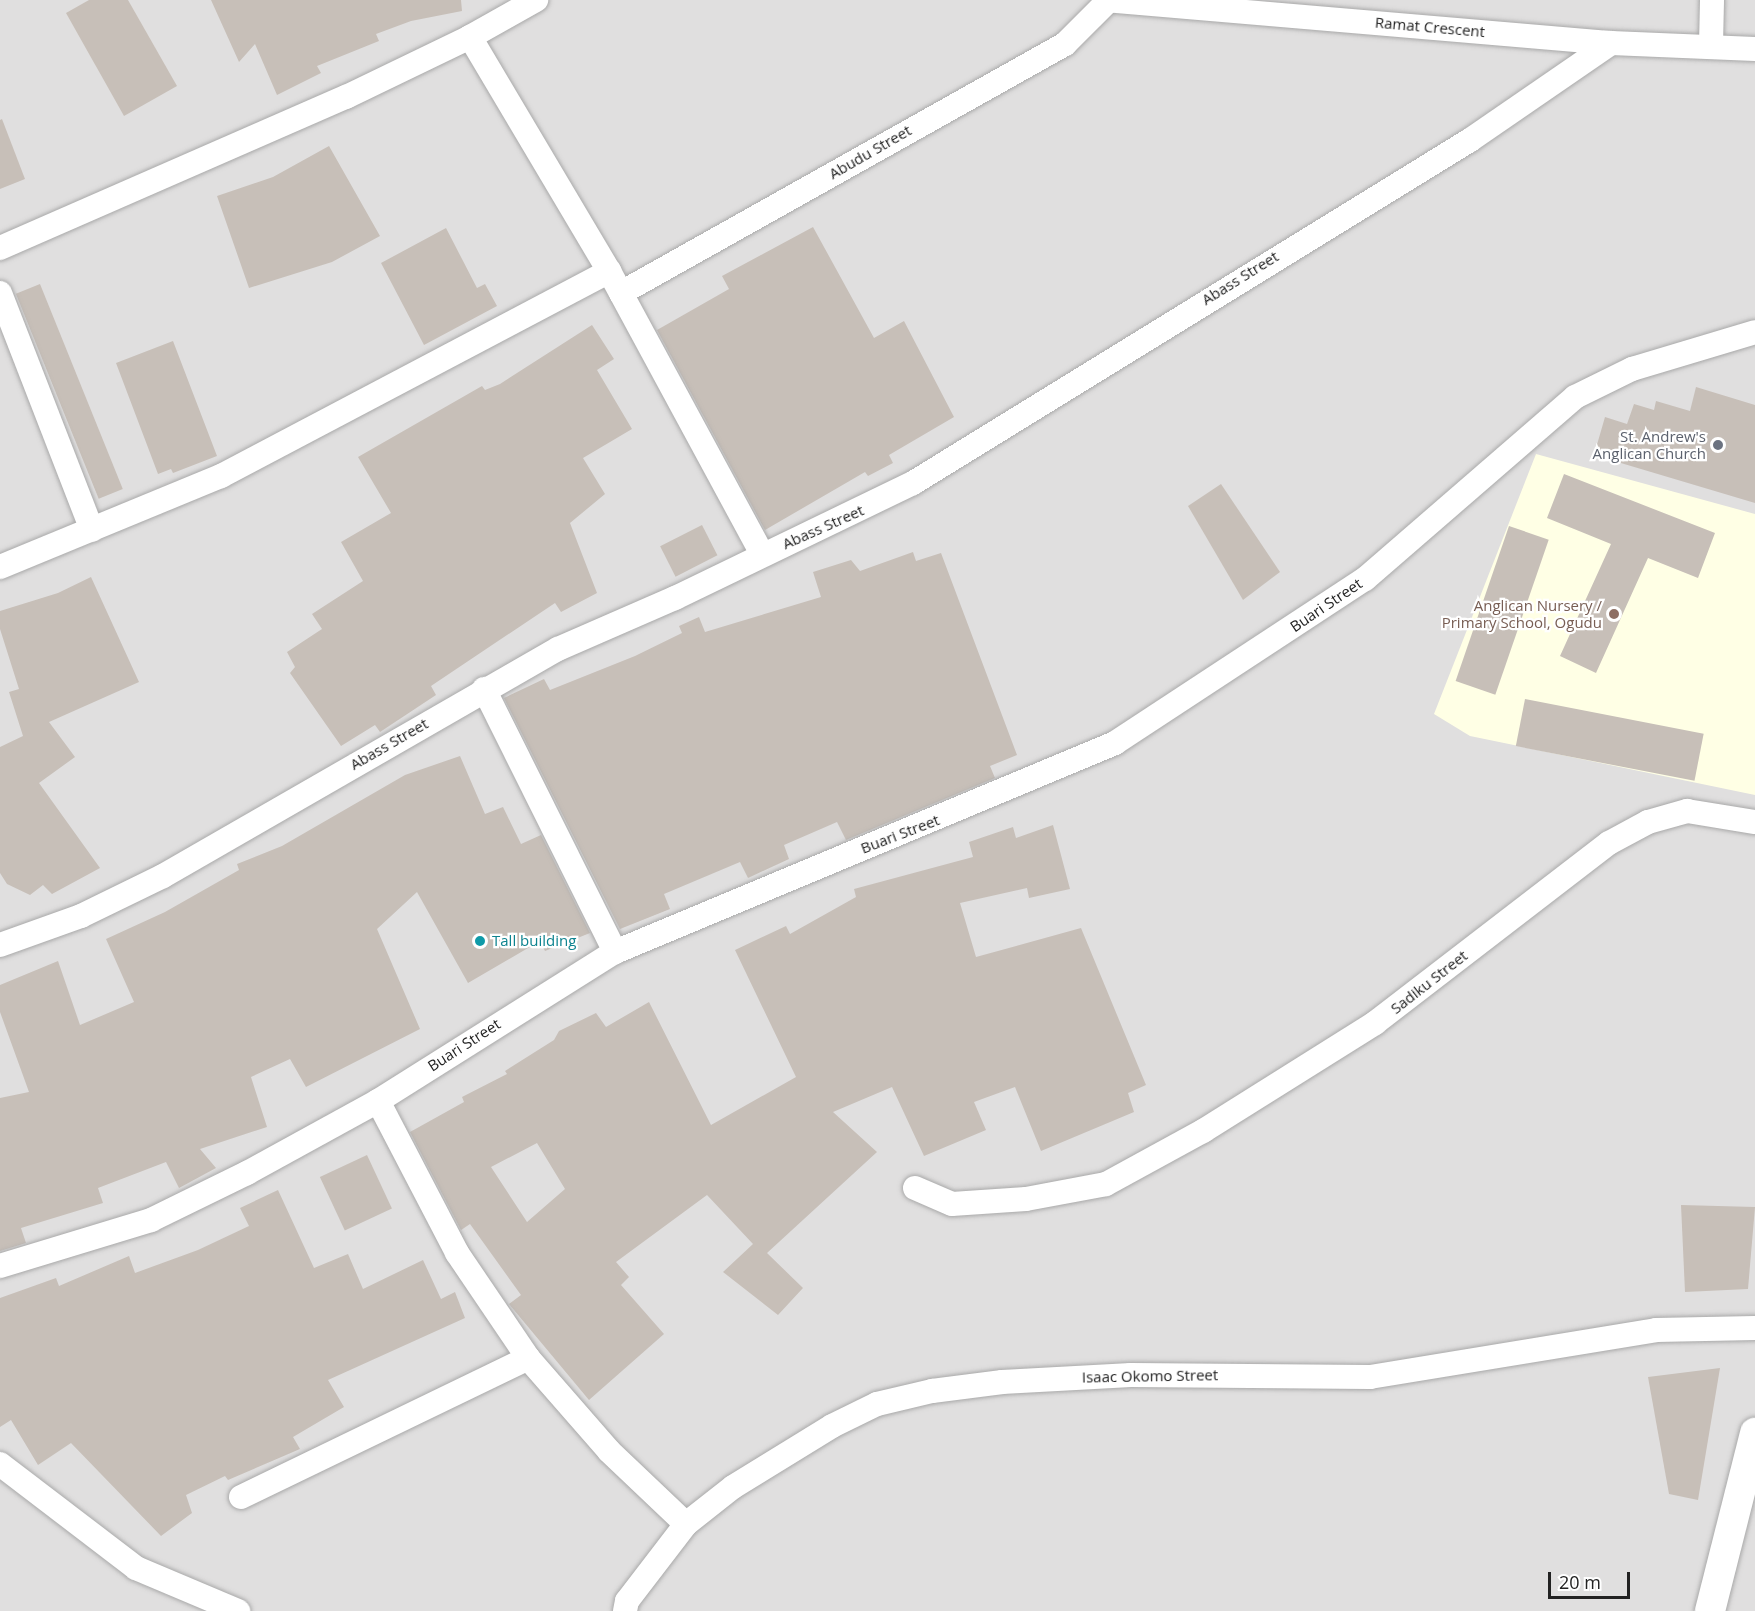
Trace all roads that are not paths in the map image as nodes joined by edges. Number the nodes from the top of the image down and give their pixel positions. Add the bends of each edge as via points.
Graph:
1 (536, 0) edge
2 (1107, 0) edge
3 (1712, 0) edge
4 (470, 38) junction
5 (1611, 43) junction
6 (1711, 45) junction
7 (1755, 49) edge
8 (0, 248) edge
9 (609, 271) junction
10 (0, 293) edge
11 (621, 293) junction
12 (1755, 332) edge
13 (92, 530) junction
14 (762, 554) junction
15 (0, 567) edge
16 (484, 689) junction
17 (1755, 822) edge
18 (0, 945) edge
19 (615, 952) junction
20 (378, 1101) junction
21 (915, 1188) dead end
22 (0, 1266) edge
23 (1755, 1328) edge
24 (528, 1358) junction
25 (1755, 1433) edge
26 (0, 1464) edge
27 (241, 1497) dead end
28 (686, 1524) junction
29 (238, 1611) edge
30 (625, 1611) edge
31 (1710, 1611) edge

1 - 4 street
2 - 5 street, Ramat Crescent
2 - 11 street, Abudu Street via 1065,44
3 - 6 street
4 - 8 street via 190,168
4 - 9 street
5 - 6 street, Ramat Crescent
5 - 14 street, Abass Street via 1470,140 1173,320 978,445 874,504
6 - 7 street, Ramat Crescent
9 - 11 street
9 - 13 street via 220,476
10 - 13 street
11 - 14 street
12 - 19 street, Buari Street via 1632,369 1575,397 1365,579 1115,743
13 - 15 street
14 - 16 street, Abass Street via 675,598 594,632
16 - 18 street, Abass Street via 163,876 81,916
16 - 19 street
17 - 21 street, Sadiku Street via 1687,811 1628,832 1376,1023 1203,1131 1106,1184 1026,1199 952,1204
19 - 20 street, Buari Street
20 - 22 street, Buari Street via 151,1220
20 - 24 street via 457,1254
23 - 28 street, Isaac Okomo Street via 1656,1330 1370,1377 1131,1375 1002,1382 932,1391 877,1404 832,1426 733,1487
24 - 27 street
24 - 28 street via 609,1451
25 - 31 street
26 - 29 street via 136,1568
28 - 30 street, Isaac Okomo Street via 627,1601

